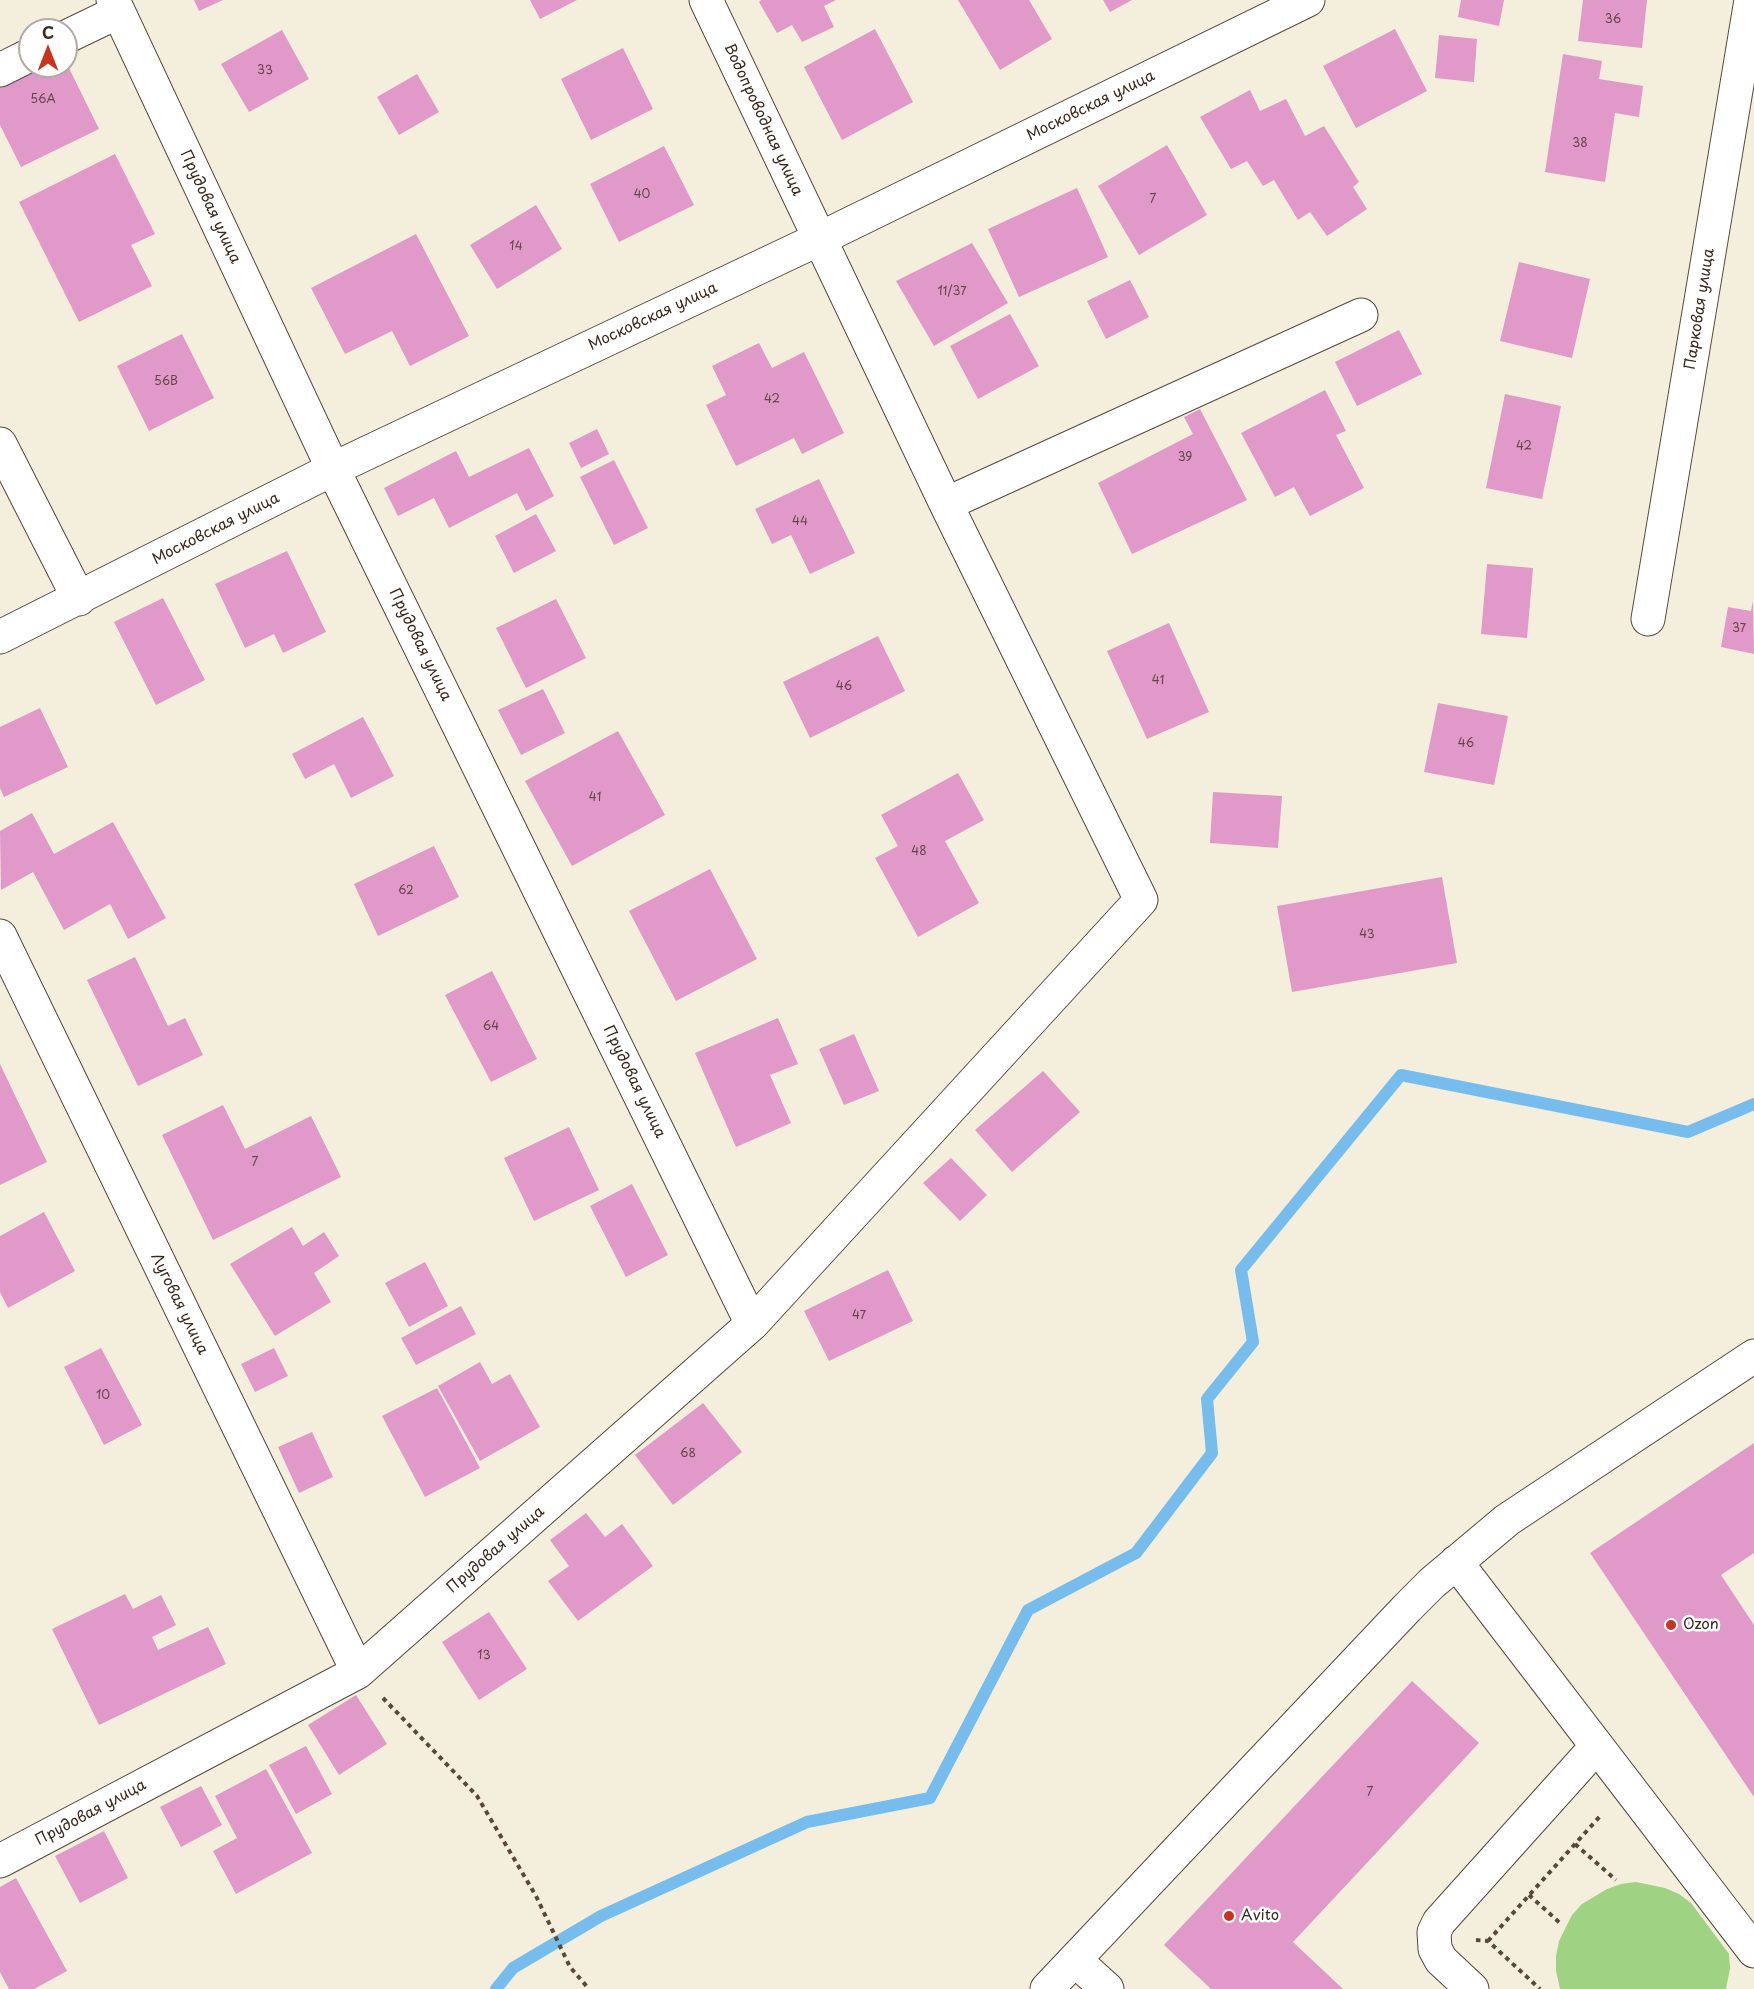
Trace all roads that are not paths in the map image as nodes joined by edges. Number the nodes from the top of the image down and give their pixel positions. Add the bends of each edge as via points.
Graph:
1 (706, 0) edge
2 (1308, 0) edge
3 (1751, 0) edge
4 (116, 6) edge
5 (1252, 13) edge
6 (78, 30) edge
7 (18, 61) edge
8 (0, 70) edge
9 (819, 239) junction
10 (1361, 315) dead end
11 (0, 444) edge
12 (333, 469) junction
13 (946, 504) junction
14 (79, 598) junction
15 (1648, 619) dead end
16 (0, 637) edge
17 (0, 936) edge
18 (752, 1324) junction
19 (1754, 1356) edge
20 (1456, 1562) junction
21 (358, 1672) junction
22 (1597, 1746) junction
23 (0, 1861) edge
24 (1754, 1951) edge
25 (1075, 1960) junction
26 (1047, 1989) edge
27 (1107, 1989) edge
28 (1472, 1989) edge

1 - 9 street, Водопроводная улица
2 - 5 street, Московская улица
3 - 15 street, Парковая улица
4 - 6 street
4 - 12 street, Прудовая улица
5 - 9 street, Московская улица
7 - 8 street
9 - 12 street, Московская улица
9 - 13 street, Водопроводная улица
10 - 13 street
11 - 14 street
12 - 14 street, Московская улица
12 - 18 street, Прудовая улица
13 - 18 street, Водопроводная улица via 1141,900
14 - 16 street, Московская улица
17 - 21 street, Луговая улица
18 - 21 street, Прудовая улица
19 - 20 street via 1507,1520
20 - 22 street
20 - 25 street via 1407,1608
21 - 23 street, Прудовая улица
22 - 24 street
22 - 28 street via 1439,1922 1434,1932 1435,1949 1441,1960
25 - 26 street
25 - 27 street

